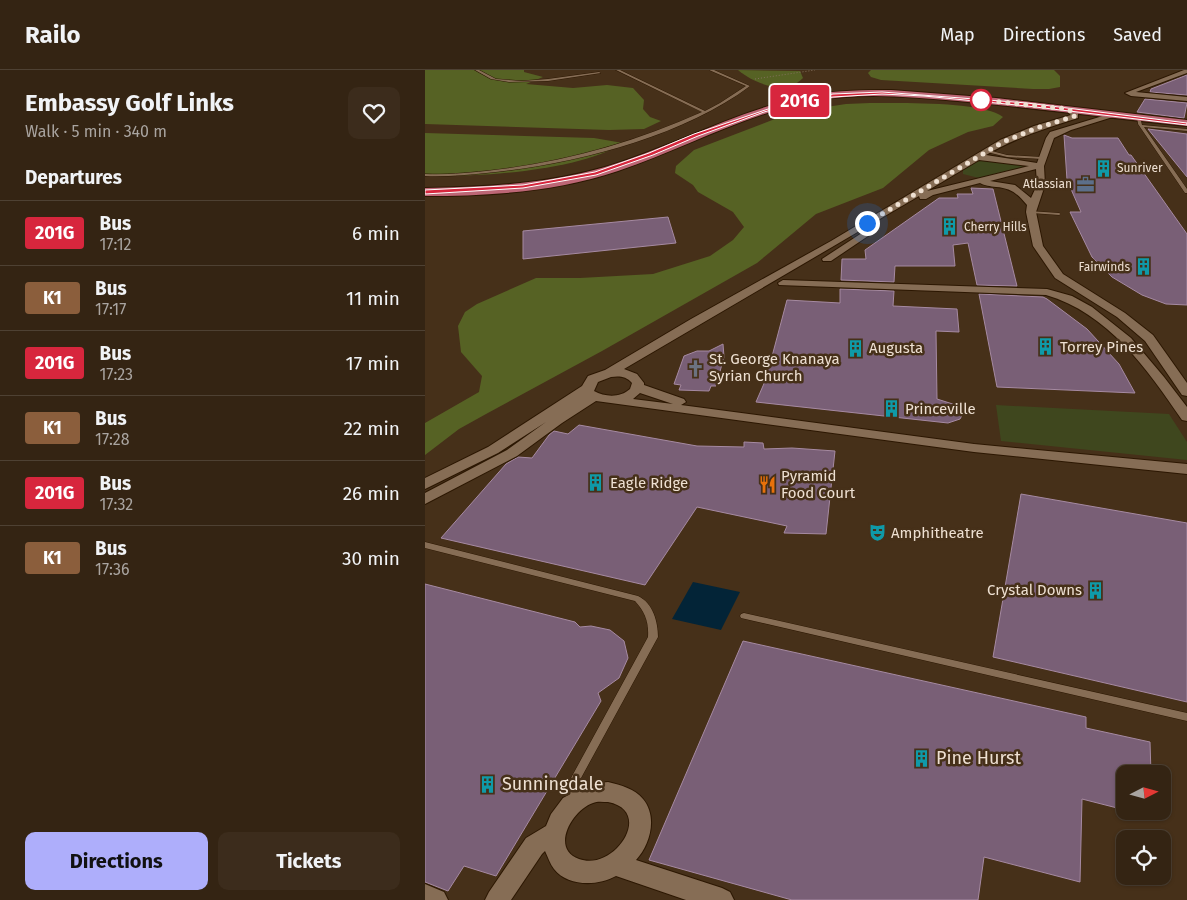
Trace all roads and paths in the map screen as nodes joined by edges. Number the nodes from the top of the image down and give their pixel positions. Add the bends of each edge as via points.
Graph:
1 (477, 70) edge
2 (618, 70) edge
3 (711, 70) edge
4 (815, 70) edge
5 (1187, 71) edge
6 (599, 73) dead end
7 (737, 82) junction
8 (1187, 99) edge
9 (1068, 109) junction
10 (704, 112) junction
11 (1113, 114) junction
12 (1187, 118) edge
13 (1140, 122) junction
14 (1187, 123) edge
15 (1187, 130) edge
16 (988, 151) junction
17 (978, 157) junction
18 (1041, 162) junction
19 (957, 169) junction
20 (425, 175) edge
21 (975, 182) junction
22 (425, 183) edge
23 (425, 192) edge
24 (1187, 192) edge
25 (1032, 209) junction
26 (1059, 214) dead end
27 (1059, 276) junction
28 (783, 283) junction
29 (1047, 292) junction
30 (609, 373) junction
31 (626, 374) junction
32 (637, 387) junction
33 (1187, 392) edge
34 (590, 393) junction
35 (610, 400) junction
36 (707, 412) junction
37 (1187, 417) edge
38 (1187, 469) edge
39 (425, 484) edge
40 (425, 498) edge
41 (425, 545) edge
42 (744, 616) dead end
43 (1187, 717) edge
44 (575, 801) junction
45 (554, 833) junction
46 (615, 865) junction
47 (425, 896) edge
48 (436, 900) edge
49 (497, 900) edge
50 (722, 900) edge

1 - 6 lane via 500,81
2 - 10 lane
3 - 7 lane
4 - 7 path
5 - 8 street via 1128,93
7 - 10 lane via 747,86
9 - 11 main road
9 - 16 street via 1075,116 1037,128
9 - 23 main road via 910,94 833,95 762,111 596,173 523,187
10 - 20 lane via 648,135 564,161 495,172
11 - 13 main road
11 - 18 street via 1053,134
12 - 22 main road via 910,89 828,91 764,104 583,168 491,181
13 - 14 main road
13 - 15 lane
13 - 24 lane
16 - 17 street
16 - 18 lane
17 - 18 street
17 - 19 street
18 - 21 street
18 - 25 street via 1041,185
19 - 21 street via 961,177
19 - 30 street
21 - 25 street via 1010,185 1021,192
21 - 28 street via 930,193 849,246
25 - 26 lane
25 - 27 street via 1038,246
27 - 29 street via 1057,283
27 - 33 street via 1121,315 1149,338
28 - 29 street
28 - 31 street
29 - 37 street via 1060,294 1080,304 1126,339
30 - 31 street
30 - 34 street via 593,379
31 - 32 street via 636,379
32 - 35 street via 628,396
32 - 36 street
34 - 35 street
34 - 39 street via 493,450
34 - 40 street via 512,453
35 - 36 street
36 - 38 street via 974,448
41 - 44 lane via 638,599 647,608 654,626 653,637 576,778
42 - 43 lane
44 - 45 street via 561,816
44 - 46 street via 591,793 608,792 624,796 635,806 640,820 639,837 630,853
45 - 46 street via 554,850 563,863 578,871 596,872
45 - 49 street via 534,846
46 - 50 street
47 - 48 street

